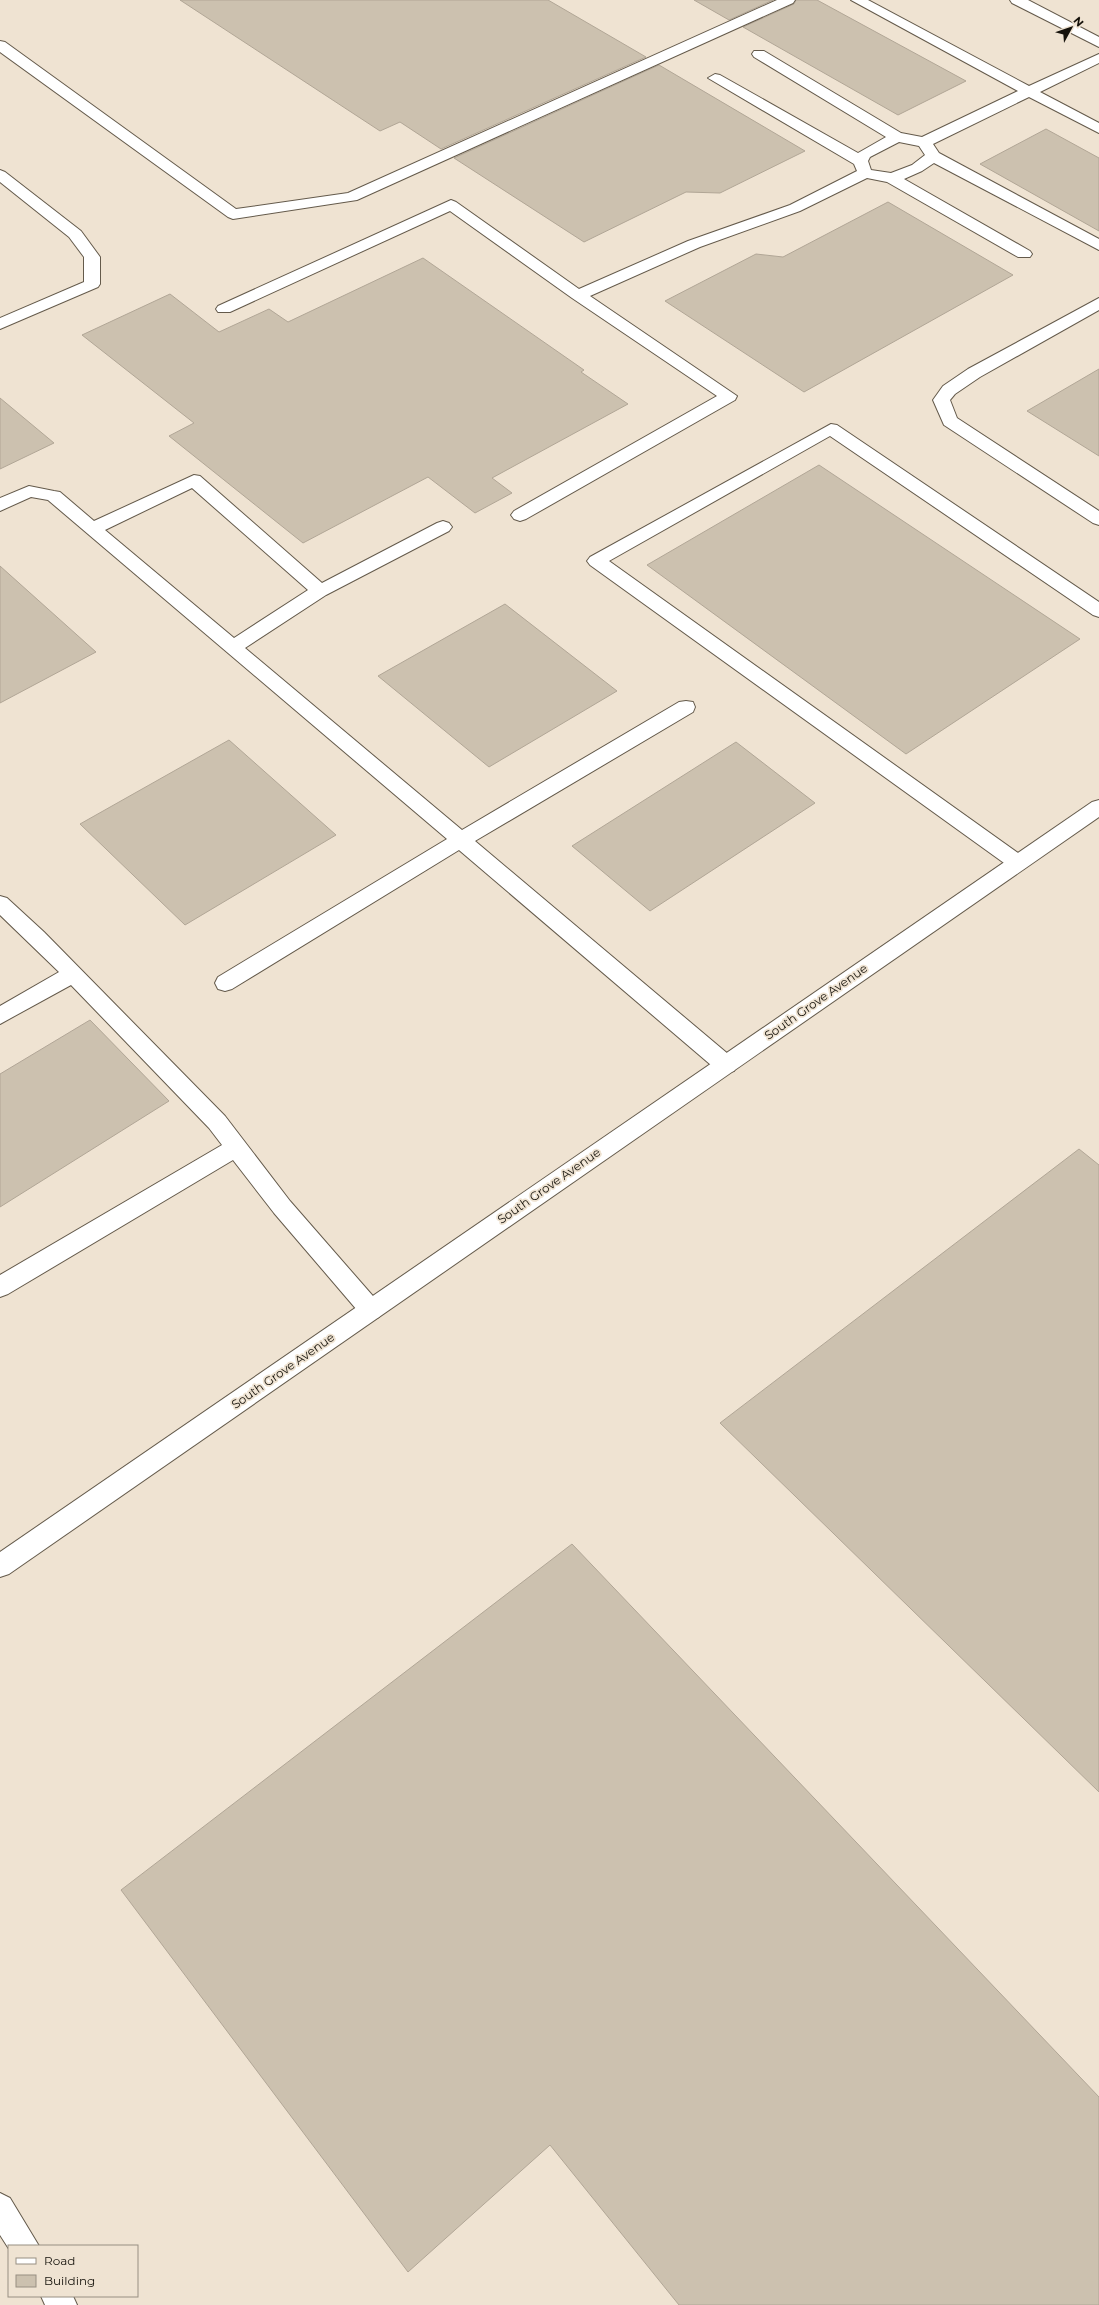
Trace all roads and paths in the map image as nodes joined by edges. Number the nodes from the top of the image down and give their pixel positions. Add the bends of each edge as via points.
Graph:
1 (788, 0) edge
2 (858, 0) edge
3 (1017, 0) edge
4 (1099, 43) edge
5 (0, 45) edge
6 (759, 54) dead end
7 (1099, 58) edge
8 (715, 78) dead end
9 (1027, 92) junction
10 (1099, 130) edge
11 (897, 137) junction
12 (924, 142) junction
13 (933, 156) junction
14 (863, 167) junction
15 (0, 174) edge
16 (892, 178) junction
17 (1099, 245) edge
18 (1024, 254) dead end
19 (578, 295) junction
20 (1099, 303) edge
21 (224, 309) dead end
22 (0, 324) edge
23 (0, 505) edge
24 (520, 515) dead end
25 (1099, 519) edge
26 (443, 527) dead end
27 (92, 529) junction
28 (320, 591) junction
29 (1099, 611) edge
30 (233, 647) junction
31 (686, 707) dead end
32 (1099, 807) edge
33 (461, 840) junction
34 (1018, 863) junction
35 (0, 903) edge
36 (73, 974) junction
37 (225, 983) dead end
38 (0, 1016) edge
39 (726, 1065) junction
40 (236, 1147) junction
41 (0, 1287) edge
42 (371, 1310) junction
43 (0, 1566) edge
44 (0, 2208) edge
45 (23, 2245) edge

1 - 5 main road via 352,197 233,214
2 - 9 main road
3 - 4 main road
6 - 11 main road
7 - 9 main road
8 - 14 main road
9 - 10 main road
9 - 12 main road
11 - 12 main road
11 - 14 main road via 865,154
12 - 13 main road
13 - 16 main road via 917,168
13 - 17 main road
14 - 16 main road
14 - 19 main road via 795,208 694,244
15 - 22 main road via 75,234 92,257 92,284
16 - 18 main road
19 - 21 main road via 451,205
19 - 24 main road via 729,396
20 - 25 main road via 974,373 949,390 941,400 950,421
23 - 27 main road via 29,491 54,496
26 - 28 main road
27 - 28 main road via 194,480
27 - 30 main road
28 - 30 main road
29 - 34 main road via 831,429 596,561
30 - 33 main road
31 - 33 main road
32 - 34 main road, South Grove Avenue
33 - 37 main road
33 - 39 main road
34 - 39 main road, South Grove Avenue
35 - 36 main road
36 - 38 main road
36 - 40 main road via 218,1122
39 - 42 main road, South Grove Avenue
40 - 41 main road
40 - 42 main road via 282,1207
42 - 43 main road, South Grove Avenue
44 - 45 main road

